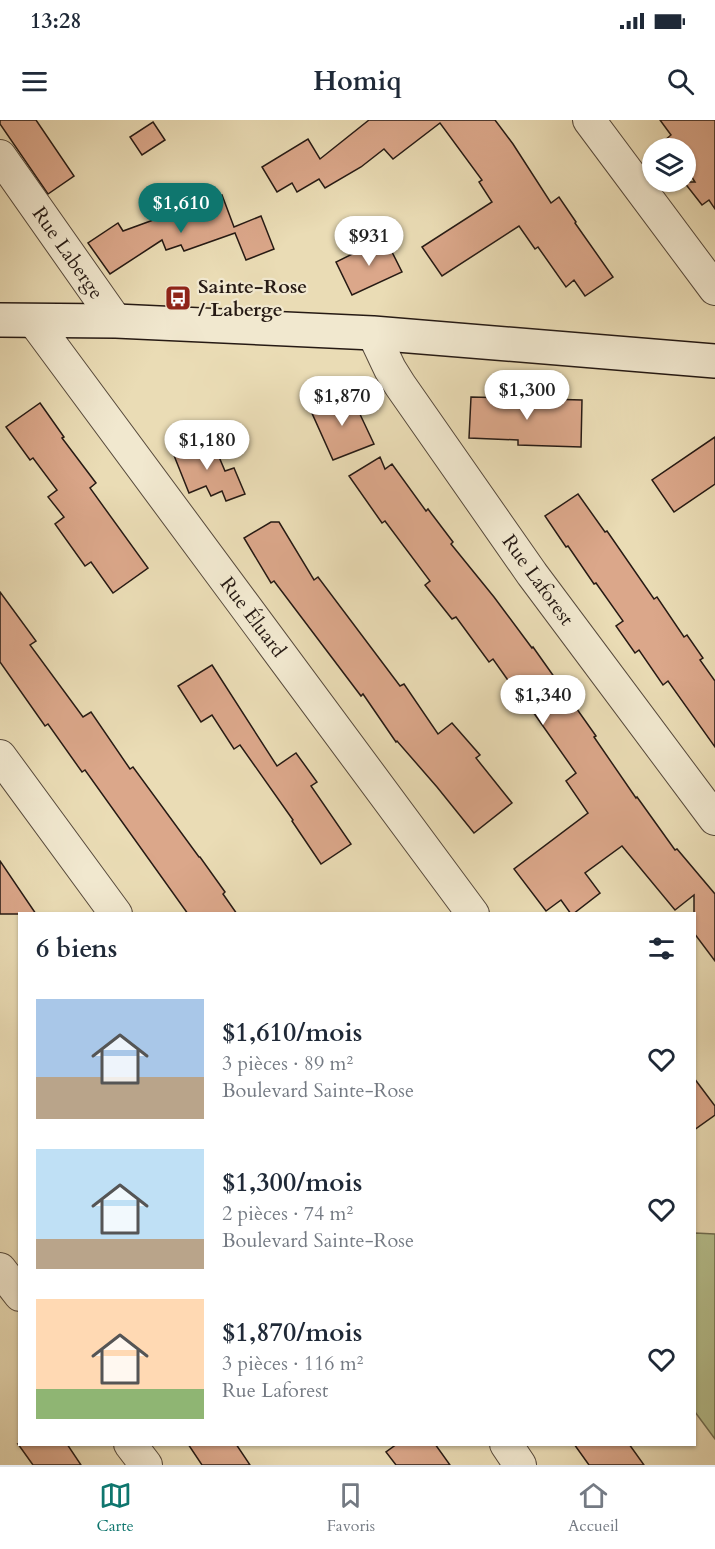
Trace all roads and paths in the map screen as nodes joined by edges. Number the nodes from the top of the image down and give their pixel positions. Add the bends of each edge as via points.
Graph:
1 (589, 120) edge
2 (0, 156) edge
3 (715, 289) edge
4 (0, 320) edge
5 (33, 320) junction
6 (116, 321) junction
7 (373, 333) junction
8 (715, 361) edge
9 (0, 756) edge
10 (715, 819) edge
11 (115, 912) edge
12 (472, 912) edge
13 (0, 1269) edge
14 (18, 1292) edge
15 (132, 1446) edge
16 (507, 1446) edge
17 (146, 1465) edge
18 (520, 1465) edge

1 - 3 street
2 - 6 street, Rue Laberge
4 - 5 street
5 - 6 street
5 - 12 street, Rue Éluard
6 - 7 street
7 - 8 street
7 - 10 street, Rue Laforest via 400,385 532,574
9 - 11 street
13 - 14 street
15 - 17 street
16 - 18 street

